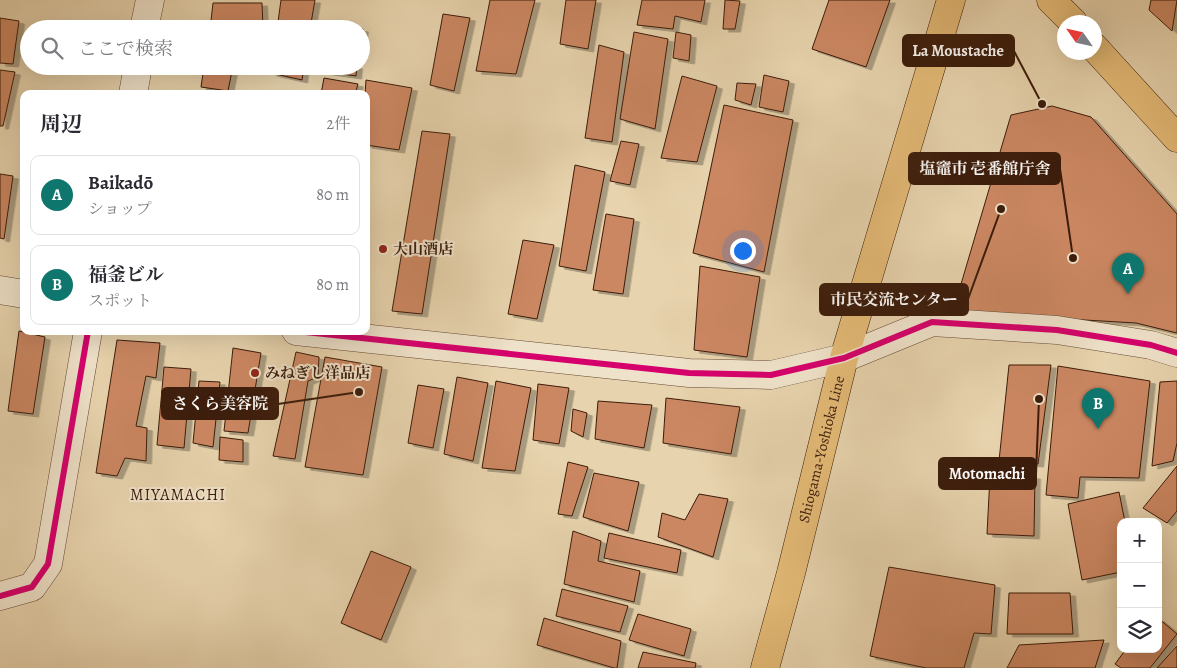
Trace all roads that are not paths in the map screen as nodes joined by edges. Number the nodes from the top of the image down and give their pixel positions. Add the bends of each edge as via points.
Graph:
1 (150, 0) edge
2 (951, 0) edge
3 (1051, 0) edge
4 (1066, 15) edge
5 (146, 20) edge
6 (1102, 56) edge
7 (136, 75) edge
8 (134, 90) edge
9 (1177, 138) edge
10 (0, 290) edge
11 (20, 293) edge
12 (87, 335) edge
13 (333, 335) edge
14 (1177, 353) edge
15 (844, 358) junction
16 (0, 596) edge
17 (765, 668) edge

1 - 5 street
2 - 15 main road, Shiogama-Yoshioka Line
3 - 4 main road
6 - 9 main road
7 - 8 street
10 - 11 street
12 - 16 street via 48,564 32,587
13 - 15 street via 689,373 771,375
14 - 15 street via 1151,345 1057,330 932,322
15 - 17 main road, Shiogama-Yoshioka Line

